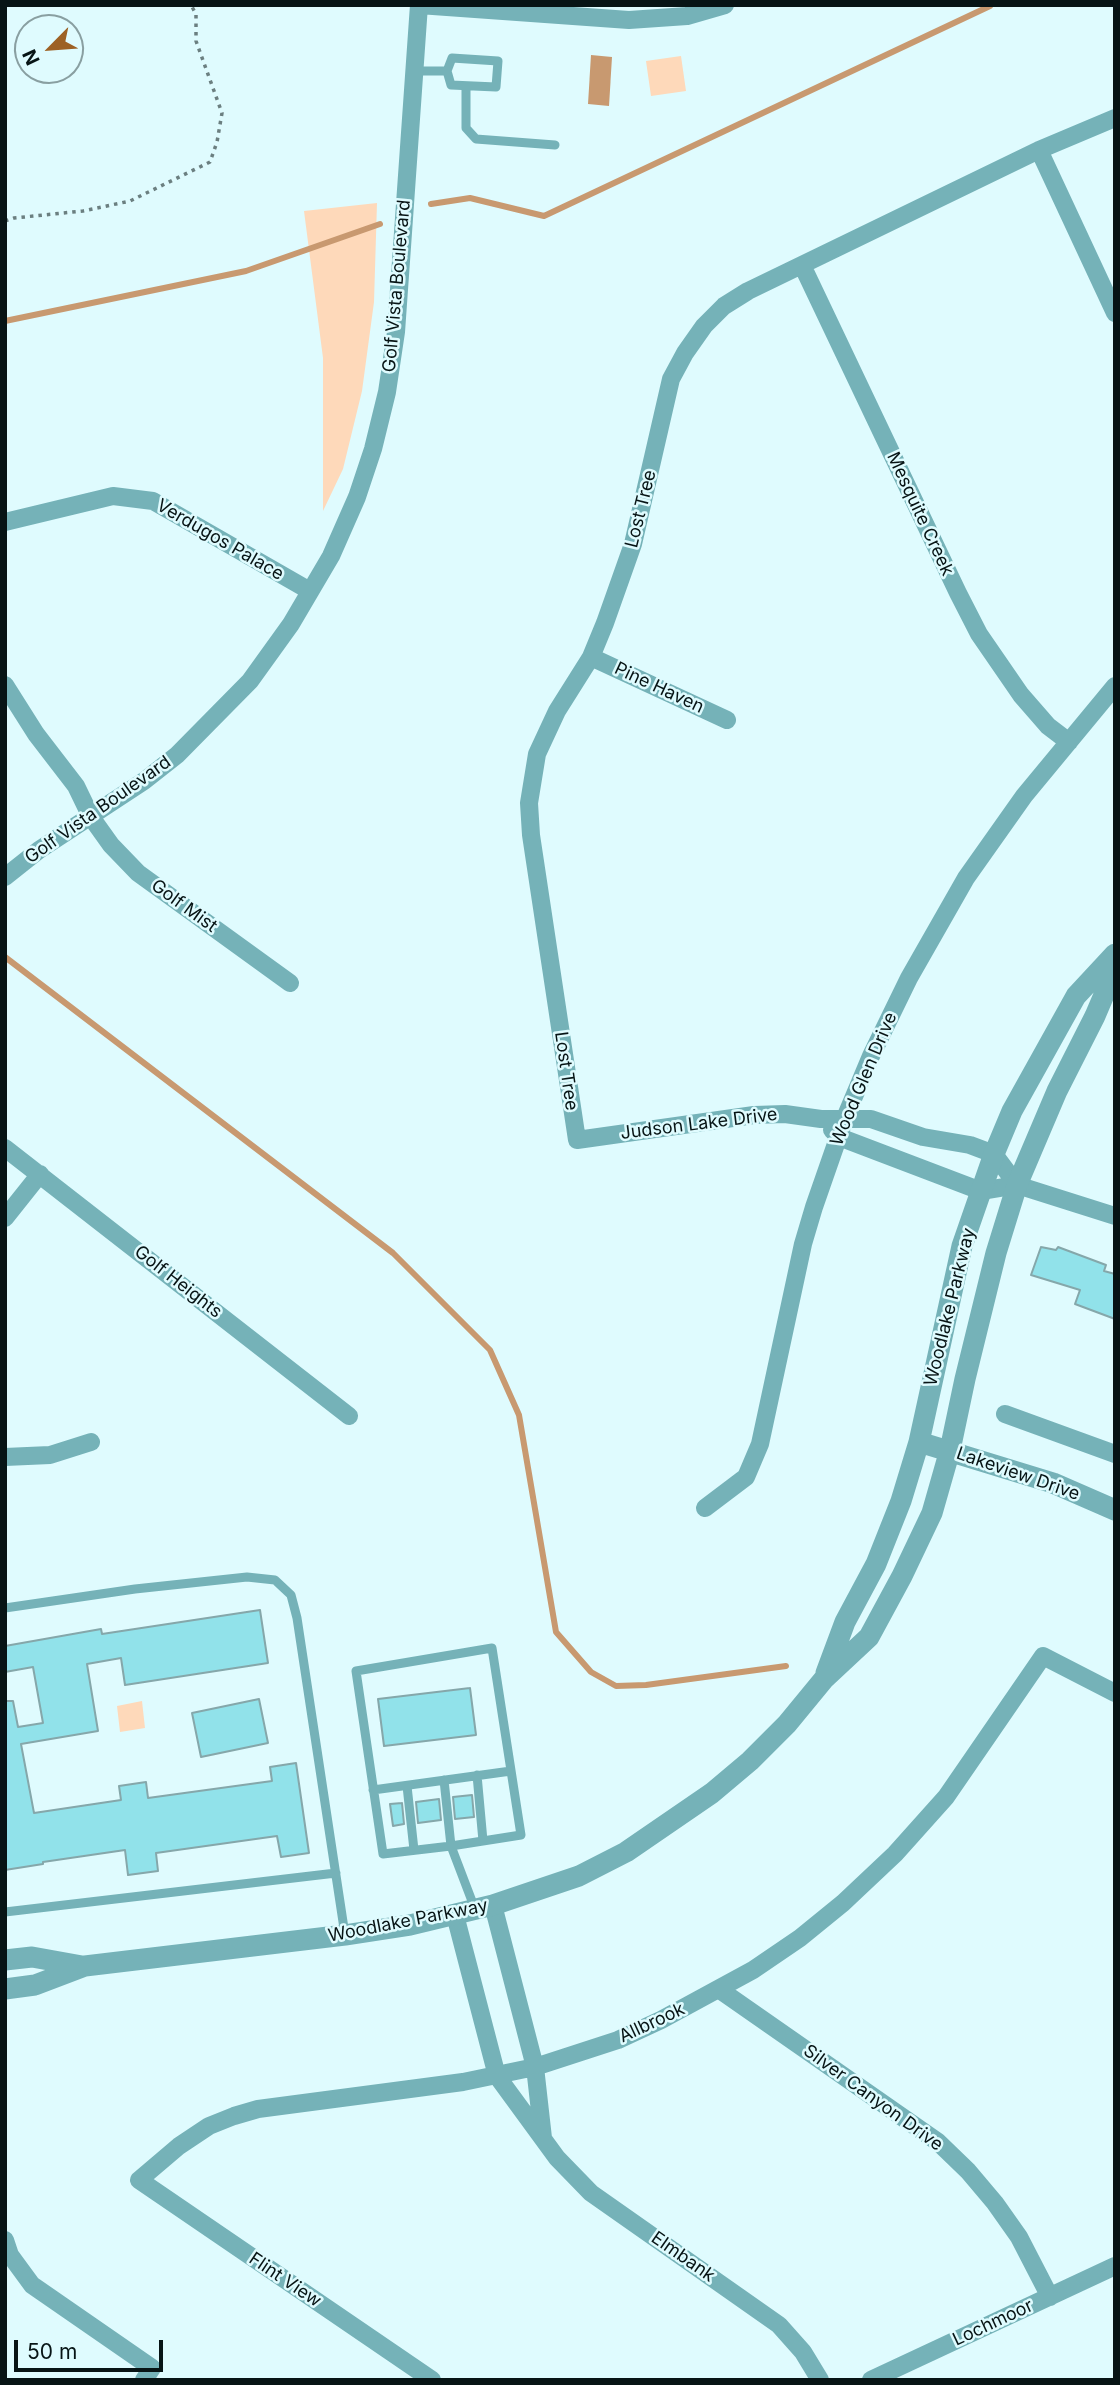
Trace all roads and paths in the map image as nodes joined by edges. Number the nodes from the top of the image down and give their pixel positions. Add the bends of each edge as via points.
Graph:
1 (191, 5) edge
2 (419, 5) edge
3 (726, 5) edge
4 (686, 11) edge
5 (414, 71) junction
6 (447, 71) junction
7 (466, 86) junction
8 (1115, 118) edge
9 (555, 145) dead end
10 (1039, 150) junction
11 (5, 221) edge
12 (802, 265) junction
13 (1115, 313) edge
14 (5, 522) edge
15 (310, 591) junction
16 (591, 657) junction
17 (5, 685) edge
18 (1115, 686) edge
19 (727, 720) dead end
20 (1069, 742) junction
21 (91, 817) junction
22 (5, 877) edge
23 (1115, 954) edge
24 (1115, 969) edge
25 (290, 984) dead end
26 (845, 1118) junction
27 (821, 1119) junction
28 (839, 1137) junction
29 (923, 1137) junction
30 (577, 1140) joint
31 (5, 1149) edge
32 (994, 1154) junction
33 (915, 1166) junction
34 (40, 1174) junction
35 (1017, 1185) junction
36 (981, 1191) junction
37 (1115, 1216) edge
38 (5, 1218) edge
39 (1005, 1414) dead end
40 (349, 1416) dead end
41 (91, 1442) dead end
42 (919, 1442) junction
43 (950, 1450) junction
44 (1115, 1454) edge
45 (5, 1457) edge
46 (705, 1508) dead end
47 (1115, 1510) edge
48 (5, 1608) edge
49 (824, 1678) junction
50 (1115, 1693) edge
51 (512, 1771) junction
52 (477, 1775) junction
53 (444, 1780) junction
54 (407, 1786) junction
55 (373, 1790) junction
56 (484, 1841) junction
57 (451, 1846) junction
58 (414, 1850) junction
59 (336, 1872) junction
60 (475, 1910) junction
61 (5, 1912) edge
62 (345, 1935) junction
63 (5, 1960) edge
64 (85, 1966) junction
65 (5, 1989) edge
66 (720, 1990) junction
67 (535, 2067) junction
68 (497, 2076) junction
69 (543, 2138) junction
70 (139, 2180) joint
71 (5, 2240) edge
72 (1115, 2266) edge
73 (1049, 2297) junction
74 (148, 2374) edge
75 (432, 2380) edge
76 (820, 2380) edge
77 (871, 2380) edge

1 - 11 path via 196,14 196,41 222,113 210,162 130,201
2 - 4 street via 629,20
2 - 5 street, Golf Vista Boulevard
3 - 4 street
5 - 6 lane
5 - 15 street, Golf Vista Boulevard via 396,332 387,392 357,497
6 - 7 lane via 451,85
6 - 7 lane via 452,58 498,61 496,87
7 - 9 lane via 466,128 476,139
8 - 10 street, Lost Tree
10 - 12 street, Lost Tree
10 - 13 street
12 - 16 street, Lost Tree via 724,306 685,352 671,379 633,544
12 - 20 street, Mesquite Creek via 979,634 1021,695
14 - 15 street, Verdugos Palace via 113,496 153,501
15 - 21 street, Golf Vista Boulevard via 250,681 177,755
16 - 19 street, Pine Haven
16 - 30 street, Lost Tree via 547,732 528,803
17 - 21 street, Golf Mist via 76,786
18 - 20 street, Wood Glen Drive
20 - 26 street, Wood Glen Drive via 1024,796 960,888 909,978
21 - 22 street, Golf Vista Boulevard
21 - 25 street, Golf Mist via 138,873
23 - 32 street, Woodlake Parkway via 1076,996 1012,1111
24 - 35 street, Woodlake Parkway
26 - 27 street, Judson Lake Drive
26 - 28 street, Wood Glen Drive
26 - 29 street, Judson Lake Drive via 871,1119
27 - 28 street
27 - 30 street, Judson Lake Drive via 754,1115
28 - 33 street
28 - 46 street, Wood Glen Drive via 803,1244 760,1444 746,1476
29 - 32 street, Judson Lake Drive
29 - 33 street
31 - 34 street, Golf Heights
32 - 35 street
32 - 36 street, Woodlake Parkway
33 - 36 street
34 - 38 street
34 - 40 street, Golf Heights
35 - 36 street
35 - 37 street
35 - 43 street, Woodlake Parkway via 964,1379
36 - 42 street, Woodlake Parkway via 962,1246
39 - 44 street
41 - 45 street via 50,1455
42 - 43 street, Lakeview Drive
42 - 49 street, Woodlake Parkway via 876,1564 845,1622
43 - 47 street, Lakeview Drive via 1053,1483
43 - 49 street, Woodlake Parkway via 932,1513 869,1637
48 - 59 lane via 247,1577 275,1580 291,1595 297,1618
49 - 60 street, Woodlake Parkway via 750,1761 667,1826 579,1876
50 - 66 street, Allbrook via 1044,1656 946,1797 895,1854 800,1938
51 - 52 lane
51 - 55 lane via 492,1648 356,1671
51 - 56 lane via 521,1835
52 - 53 lane
52 - 56 lane
53 - 54 lane
53 - 57 lane
54 - 55 lane
54 - 58 lane
55 - 58 lane via 383,1854
56 - 57 lane
57 - 58 lane
57 - 60 lane
59 - 61 lane
59 - 62 lane
60 - 62 street, Woodlake Parkway
60 - 67 street
60 - 68 street, Elmbank
62 - 64 street, Woodlake Parkway
63 - 64 street, Woodlake Parkway via 32,1957
64 - 65 street, Woodlake Parkway via 35,1985
66 - 67 street, Allbrook via 618,2040
66 - 73 street, Silver Canyon Drive via 905,2117 948,2152 1019,2237
67 - 68 street, Allbrook
67 - 69 street
68 - 69 street, Elmbank
68 - 70 street, Allbrook via 258,2109 209,2126
69 - 76 street, Elmbank via 591,2193 779,2325
70 - 75 street, Flint View
71 - 74 street via 32,2285
72 - 73 street, Lochmoor
73 - 77 street, Lochmoor

